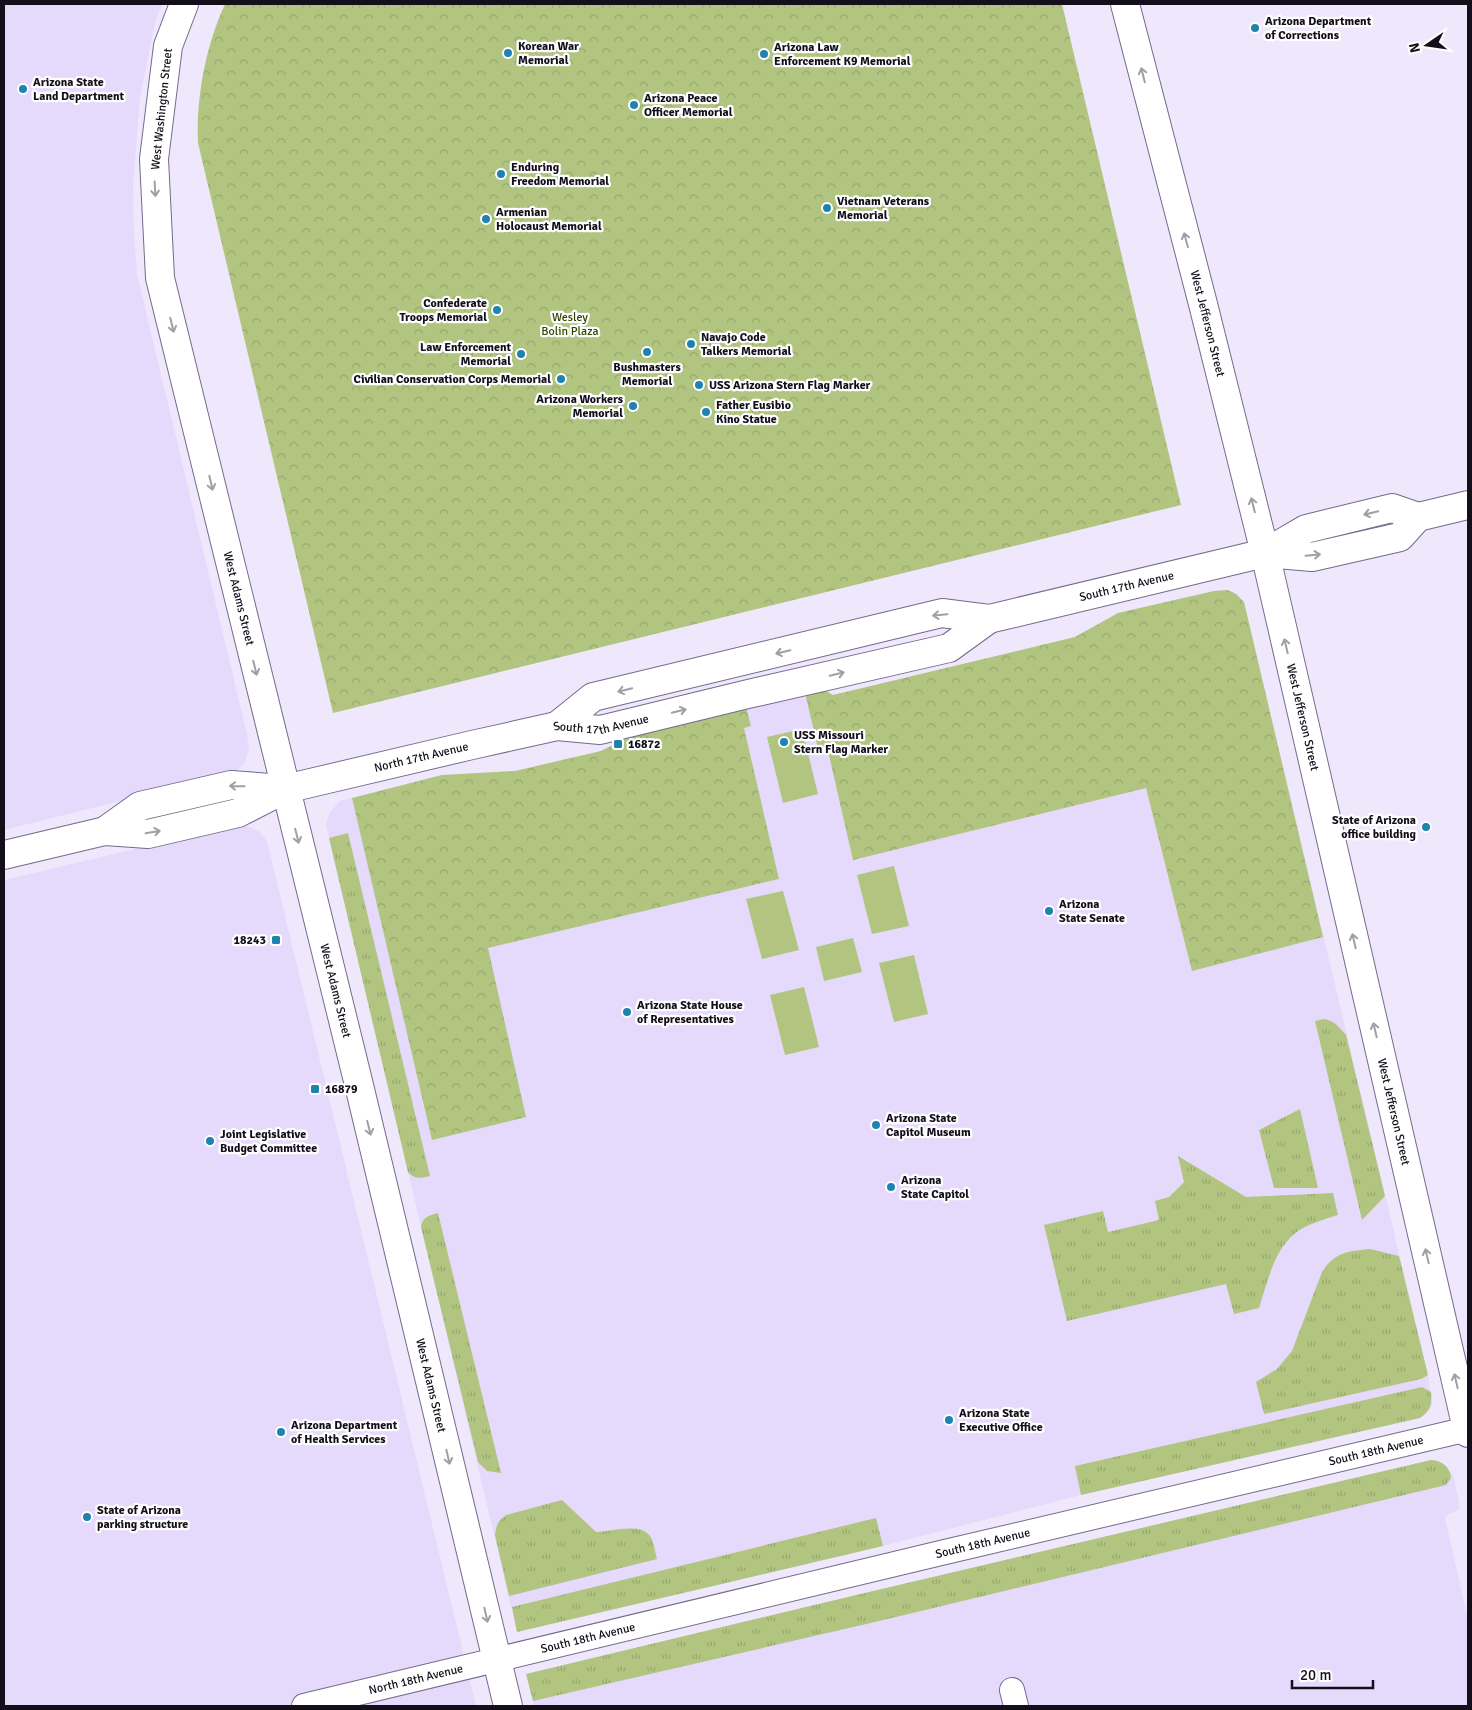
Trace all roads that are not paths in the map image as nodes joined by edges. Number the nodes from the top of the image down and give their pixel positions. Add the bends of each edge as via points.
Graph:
1 (184, 4) edge
2 (1126, 4) edge
3 (160, 278) joint
4 (1468, 505) edge
5 (1265, 553) junction
6 (989, 619) junction
7 (557, 726) junction
8 (285, 789) junction
9 (4, 855) edge
10 (1468, 1430) edge
11 (497, 1660) junction
12 (304, 1706) edge
13 (508, 1706) edge

1 -> 3 main road, West Washington Street via 168,46 154,159
5 -> 2 main road, West Jefferson Street
3 -> 8 main road, West Adams Street
4 - 5 main road, South 17th Avenue via 1418,516 1400,537 1312,556
5 - 6 main road, South 17th Avenue
10 -> 5 main road, West Jefferson Street
7 -> 6 main road, South 17th Avenue via 600,730 949,648
6 -> 7 main road, South 17th Avenue via 942,613 593,697
7 - 8 main road, North 17th Avenue
8 - 9 main road, North 17th Avenue via 231,785 149,803 105,831
8 -> 11 main road, West Adams Street
10 - 11 street, South 18th Avenue
11 - 12 street, North 18th Avenue
11 - 13 main road, West Adams Street

